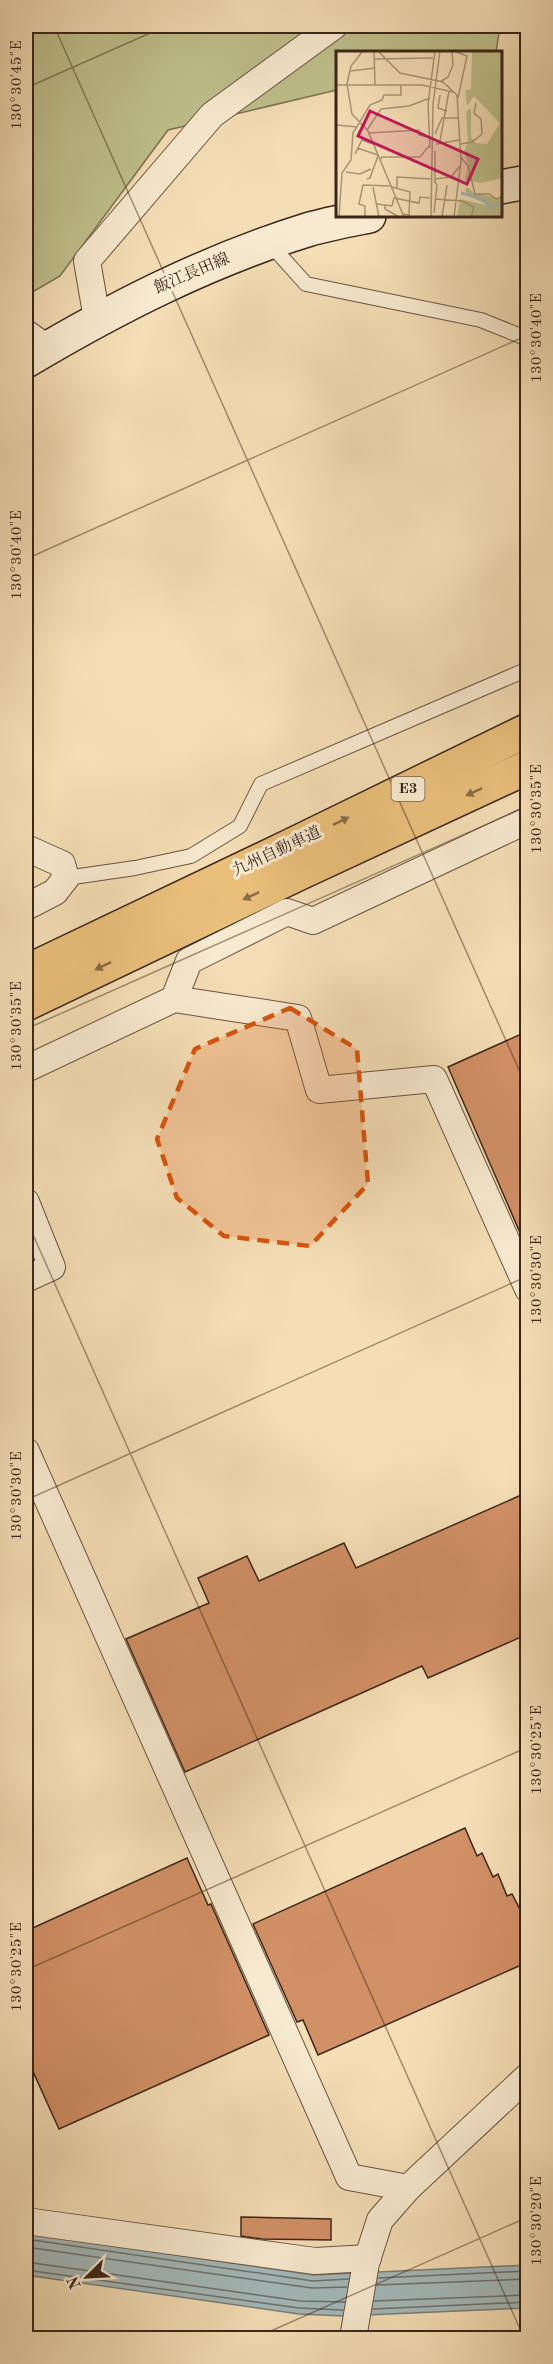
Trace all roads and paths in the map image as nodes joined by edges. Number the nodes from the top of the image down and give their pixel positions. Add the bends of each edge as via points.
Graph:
1 (334, 26) edge
2 (528, 182) edge
3 (502, 188) edge
4 (360, 218) edge
5 (269, 243) junction
6 (97, 319) junction
7 (528, 339) edge
8 (33, 347) edge
9 (528, 669) edge
10 (528, 730) edge
11 (528, 768) edge
12 (528, 820) edge
13 (26, 848) edge
14 (296, 859) junction
15 (66, 878) junction
16 (26, 907) edge
17 (149, 928) junction
18 (26, 972) edge
19 (174, 999) junction
20 (26, 1004) edge
21 (26, 1069) edge
22 (26, 1202) edge
23 (26, 1279) edge
24 (528, 1290) edge
25 (26, 1451) edge
26 (528, 2076) edge
27 (408, 2188) junction
28 (26, 2221) edge
29 (367, 2261) junction
30 (354, 2331) edge

1 - 6 street via 213,115 87,261
2 - 3 main road
4 - 5 main road, 飯江長田線
5 - 6 main road, 飯江長田線 via 177,279
5 - 7 lane via 306,284 481,320
6 - 8 main road, 飯江長田線
9 - 15 lane via 261,784 240,826 191,856
14 -> 10 highway, 九州自動車道 / E3
11 -> 14 highway, 九州自動車道 / E3
12 - 19 street via 313,921 287,912 189,961
13 - 15 street via 62,864
14 - 17 highway, 九州自動車道 / E3
15 - 16 street via 55,892
17 - 18 highway, 九州自動車道 / E3
17 -> 20 highway, 九州自動車道 / E3
19 - 21 street
19 - 24 street via 298,1018 319,1090 434,1079
22 - 23 street via 52,1267
25 - 27 street via 349,2177
26 - 27 street
27 - 29 street via 380,2220
28 - 29 street via 315,2261
29 - 30 street

